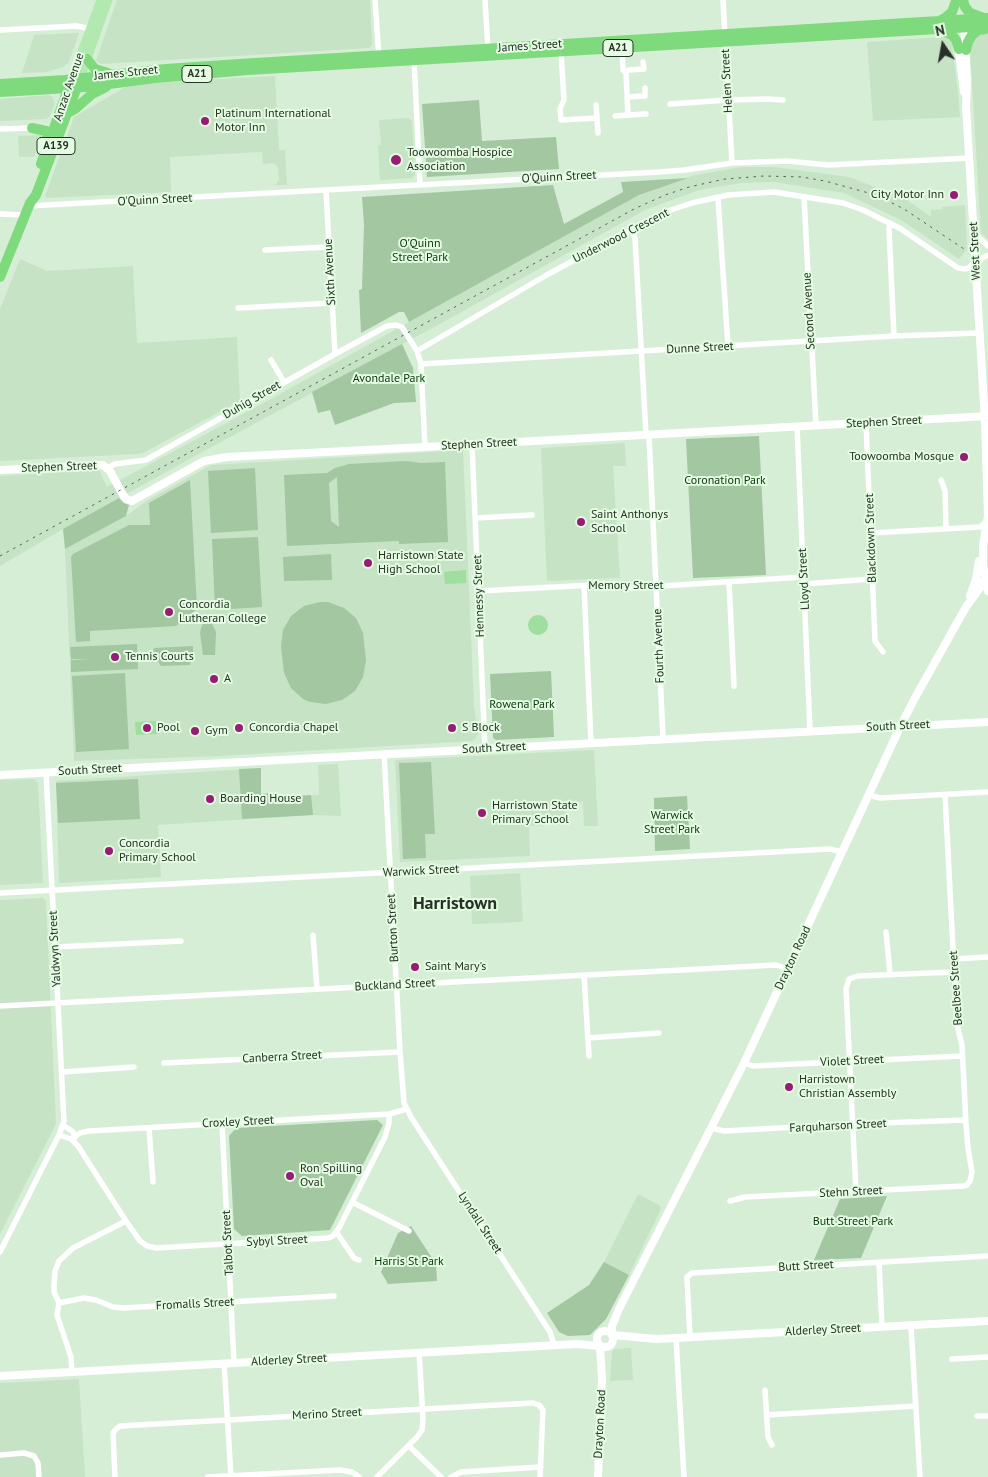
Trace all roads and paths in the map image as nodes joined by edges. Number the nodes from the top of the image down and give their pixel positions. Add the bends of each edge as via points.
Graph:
1 (101, 0) edge
2 (108, 0) edge
3 (375, 0) edge
4 (485, 0) edge
5 (723, 0) edge
6 (959, 0) edge
7 (987, 23) edge
8 (961, 24) junction
9 (937, 25) junction
10 (94, 29) junction
11 (0, 30) edge
12 (725, 38) junction
13 (622, 48) junction
14 (962, 49) junction
15 (561, 52) junction
16 (488, 53) junction
17 (414, 57) junction
18 (87, 58) junction
19 (379, 59) junction
20 (643, 62) dead end
21 (625, 72) junction
22 (113, 79) junction
23 (75, 83) junction
24 (0, 84) edge
25 (54, 88) junction
26 (645, 88) dead end
27 (0, 92) edge
28 (627, 97) junction
29 (728, 100) junction
30 (783, 100) dead end
31 (64, 103) junction
32 (670, 104) dead end
33 (596, 105) dead end
34 (68, 113) junction
35 (646, 114) dead end
36 (628, 115) junction
37 (615, 116) dead end
38 (597, 118) junction
39 (32, 128) joint
40 (0, 129) edge
41 (598, 133) dead end
42 (45, 155) junction
43 (970, 158) junction
44 (732, 163) junction
45 (420, 184) junction
46 (326, 190) junction
47 (804, 197) junction
48 (718, 198) junction
49 (28, 208) junction
50 (0, 214) edge
51 (890, 223) junction
52 (631, 229) junction
53 (974, 233) junction
54 (988, 246) edge
55 (328, 247) junction
56 (265, 250) dead end
57 (988, 255) edge
58 (976, 265) junction
59 (0, 277) edge
60 (332, 302) junction
61 (238, 308) dead end
62 (979, 333) junction
63 (894, 336) junction
64 (811, 341) junction
65 (728, 346) junction
66 (417, 351) junction
67 (642, 351) junction
68 (335, 354) junction
69 (271, 360) dead end
70 (421, 364) junction
71 (284, 382) junction
72 (986, 416) edge
73 (866, 423) junction
74 (816, 425) junction
75 (797, 426) junction
76 (648, 435) junction
77 (472, 445) junction
78 (425, 447) junction
79 (107, 468) junction
80 (0, 470) edge
81 (941, 480) dead end
82 (532, 515) dead end
83 (476, 518) junction
84 (988, 518) edge
85 (980, 527) junction
86 (946, 528) junction
87 (870, 533) junction
88 (984, 536) junction
89 (983, 546) junction
90 (986, 576) edge
91 (872, 579) junction
92 (804, 580) junction
93 (729, 582) junction
94 (584, 586) junction
95 (657, 586) junction
96 (479, 591) junction
97 (988, 591) edge
98 (966, 607) junction
99 (882, 652) dead end
100 (734, 686) dead end
101 (988, 722) edge
102 (901, 726) junction
103 (810, 731) junction
104 (663, 738) junction
105 (591, 743) junction
106 (485, 748) junction
107 (384, 754) junction
108 (46, 772) junction
109 (0, 775) edge
110 (988, 792) edge
111 (869, 795) junction
112 (945, 795) junction
113 (842, 852) junction
114 (390, 872) junction
115 (53, 891) junction
116 (0, 893) edge
117 (886, 932) dead end
118 (313, 935) dead end
119 (181, 941) dead end
120 (55, 947) junction
121 (988, 957) edge
122 (954, 959) junction
123 (788, 969) junction
124 (954, 972) junction
125 (890, 974) junction
126 (584, 975) junction
127 (396, 985) junction
128 (316, 989) junction
129 (58, 1003) junction
130 (0, 1006) edge
131 (659, 1033) dead end
132 (588, 1038) junction
133 (400, 1052) junction
134 (589, 1056) dead end
135 (962, 1056) junction
136 (850, 1061) junction
137 (164, 1063) dead end
138 (744, 1063) junction
139 (134, 1067) dead end
140 (62, 1072) junction
141 (404, 1102) joint
142 (407, 1109) junction
143 (389, 1114) junction
144 (965, 1120) junction
145 (222, 1123) junction
146 (853, 1124) junction
147 (64, 1125) junction
148 (149, 1128) junction
149 (711, 1128) junction
150 (59, 1134) junction
151 (73, 1137) junction
152 (970, 1181) joint
153 (153, 1182) dead end
154 (856, 1192) junction
155 (352, 1202) junction
156 (730, 1202) dead end
157 (126, 1221) junction
158 (409, 1231) dead end
159 (337, 1233) junction
160 (228, 1244) junction
161 (0, 1252) edge
162 (988, 1256) edge
163 (359, 1260) dead end
164 (879, 1262) junction
165 (334, 1296) dead end
166 (231, 1302) junction
167 (59, 1303) junction
168 (619, 1309) junction
169 (988, 1321) edge
170 (911, 1326) junction
171 (882, 1327) junction
172 (600, 1333) junction
173 (612, 1334) junction
174 (676, 1338) junction
175 (690, 1338) junction
176 (657, 1339) junction
177 (578, 1344) junction
178 (554, 1345) junction
179 (610, 1345) junction
180 (600, 1346) junction
181 (420, 1352) junction
182 (988, 1357) edge
183 (952, 1359) dead end
184 (224, 1363) junction
185 (234, 1363) junction
186 (602, 1371) junction
187 (72, 1372) junction
188 (0, 1376) edge
189 (765, 1390) dead end
190 (916, 1406) junction
191 (423, 1409) junction
192 (767, 1415) junction
193 (977, 1416) dead end
194 (988, 1416) edge
195 (228, 1420) junction
196 (772, 1445) dead end
197 (409, 1446) junction
198 (0, 1455) edge
199 (541, 1467) junction
200 (289, 1475) edge
201 (231, 1476) edge
202 (39, 1477) edge
203 (116, 1477) edge
204 (208, 1477) edge
205 (359, 1477) edge
206 (378, 1477) edge
207 (441, 1477) edge
208 (451, 1477) edge
209 (540, 1477) edge
210 (598, 1477) edge
211 (684, 1477) edge
212 (920, 1477) edge

1 - 10 main road, Anzac Avenue
2 - 10 main road, Anzac Avenue
3 - 19 street
4 - 16 street
5 - 12 street, Helen Street
6 - 7 highway via 970,13
6 - 8 street, West Street
6 - 9 highway
7 - 8 highway, James Street / A21
7 - 14 highway
8 - 9 highway, James Street / A21
8 - 14 street, West Street
9 - 12 highway, James Street / A21
9 - 14 highway via 952,35
10 - 11 street via 80,26
10 - 18 main road, Anzac Avenue
10 - 23 main road, Anzac Avenue
12 - 13 highway, James Street / A21
12 - 16 highway, James Street / A21
12 - 29 street, Helen Street
13 - 15 highway, James Street / A21
13 - 21 street
14 - 43 street, West Street
15 - 16 highway, James Street / A21
15 - 38 street via 564,100 560,109 561,120
16 - 17 highway, James Street / A21
17 - 19 highway, James Street / A21
17 - 45 street
18 - 22 highway via 95,69
18 - 23 main road, Anzac Avenue
19 - 22 highway, James Street / A21
20 - 21 street via 644,69
21 - 28 street
22 - 23 highway, James Street / A21
22 - 34 highway
23 - 24 highway, A21
23 - 25 highway, A21
23 - 31 highway, Anzac Avenue / A139
23 - 34 highway, Anzac Avenue / A139
25 - 27 highway, A21
25 - 31 highway
26 - 28 street via 645,96
28 - 36 street
29 - 30 street
29 - 32 street
29 - 44 street, Helen Street
31 - 42 highway, Anzac Avenue / A139
33 - 38 street
34 - 49 highway, Anzac Avenue / A139
35 - 36 street
36 - 37 street
38 - 41 street
39 - 40 street
39 - 42 highway via 48,134
42 - 49 highway, Anzac Avenue / A139 via 30,192
43 - 44 street, O'Quinn Street via 828,165 787,161
43 - 53 street, West Street
44 - 45 street, O'Quinn Street via 659,172
45 - 46 street, O'Quinn Street
46 - 49 street, O'Quinn Street
46 - 55 street, Sixth Avenue
47 - 48 street, Underwood Crescent via 774,192
47 - 51 street, Underwood Crescent via 843,202
47 - 64 street, Second Avenue
48 - 52 street, Underwood Crescent via 668,211
48 - 65 street
49 - 50 street, O'Quinn Street
49 - 59 highway, Anzac Avenue / A139
51 - 58 street, Underwood Crescent via 958,268
51 - 63 street
52 - 66 street, Underwood Crescent
52 - 67 street, Fourth Avenue via 635,238
53 - 54 street
53 - 58 street, West Street
55 - 56 street
55 - 60 street, Sixth Avenue
57 - 58 street
58 - 62 street, West Street
60 - 61 street
60 - 68 street, Sixth Avenue
62 - 63 street, Dunne Street
62 - 72 street, West Street
63 - 64 street, Dunne Street
64 - 65 street, Dunne Street
64 - 74 street, Second Avenue
65 - 67 street, Dunne Street
66 - 68 street, Duhig Street via 402,327 396,325 387,326
66 - 70 street
67 - 70 street, Dunne Street
67 - 76 street, Fourth Avenue
68 - 71 street, Duhig Street
69 - 71 street
70 - 78 street
71 - 79 street, Duhig Street via 146,460
72 - 73 street, Stephen Street
72 - 84 street, West Street
73 - 74 street, Stephen Street
73 - 87 street, Blackdown Street
74 - 75 street, Stephen Street
75 - 76 street, Stephen Street
75 - 92 street, Lloyd Street
76 - 77 street, Stephen Street
76 - 95 street, Fourth Avenue
77 - 78 street, Stephen Street
77 - 83 street, Hennessy Street
78 - 79 street, Stephen Street via 211,459 136,500 123,496
79 - 80 street, Stephen Street via 97,465
81 - 86 street via 945,491
82 - 83 street
83 - 96 street, Hennessy Street
84 - 85 street
84 - 88 street, West Street
85 - 86 street
85 - 88 street
86 - 87 street
87 - 91 street, Blackdown Street
88 - 89 street, West Street
89 - 90 street
89 - 98 street
90 - 97 street
90 - 98 street
91 - 92 street, Memory Street
91 - 99 street, Blackdown Street via 875,641
92 - 93 street, Memory Street
92 - 103 street, Lloyd Street
93 - 95 street, Memory Street
93 - 100 street
94 - 95 street, Memory Street
94 - 96 street, Memory Street
94 - 105 street
95 - 104 street, Fourth Avenue
96 - 106 street, Hennessy Street
98 - 102 street, Drayton Road
101 - 102 street, South Street
102 - 103 street, South Street
102 - 111 street, Drayton Road
103 - 104 street, South Street
104 - 105 street, South Street
105 - 106 street, South Street
106 - 107 street, South Street
107 - 108 street, South Street
107 - 114 street, Burton Street
108 - 109 street, South Street
108 - 115 street, Yaldwyn Street
110 - 112 street
111 - 112 street via 880,798
111 - 113 street, Drayton Road
112 - 122 street, Beelbee Street
113 - 114 street, Warwick Street via 830,849
113 - 123 street, Drayton Road
114 - 115 street, Warwick Street
114 - 127 street, Burton Street
115 - 116 street, Warwick Street
115 - 120 street, Yaldwyn Street
117 - 125 street
118 - 128 street
119 - 120 street
120 - 129 street, Yaldwyn Street
121 - 122 street
122 - 124 street, Beelbee Street
123 - 126 street, Buckland Street via 776,965
123 - 138 street, Drayton Road
124 - 125 street
124 - 135 street, Beelbee Street
125 - 136 street via 849,979 846,988
126 - 127 street, Buckland Street
126 - 132 street
127 - 128 street, Buckland Street
127 - 133 street, Burton Street
128 - 129 street, Buckland Street
129 - 130 street, Buckland Street
129 - 140 street, Yaldwyn Street
131 - 132 street
132 - 134 street
133 - 137 street, Canberra Street
133 - 141 street, Burton Street
135 - 136 street, Violet Street
135 - 144 street, Beelbee Street
136 - 138 street, Violet Street via 753,1066
136 - 146 street
138 - 149 street, Drayton Road
139 - 140 street
140 - 147 street, Yaldwyn Street
141 - 142 street, Lyndall Street
142 - 143 street, Croxley Street
142 - 178 street, Lyndall Street via 550,1332
143 - 145 street, Croxley Street
143 - 155 street via 386,1137
144 - 146 street, Farquharson Street
144 - 152 street, Beelbee Street via 972,1172
145 - 148 street, Croxley Street
145 - 160 street, Talbot Street
146 - 149 street, Farquharson Street via 724,1131
146 - 154 street
147 - 150 street
147 - 151 street via 73,1132
148 - 151 street, Croxley Street via 89,1131
148 - 153 street
149 - 168 street, Drayton Road
150 - 151 street
150 - 161 street
151 - 157 street
152 - 154 street, Stehn Street via 963,1186
154 - 156 street, Stehn Street via 745,1197
155 - 158 street
155 - 159 street
157 - 160 street, Sybyl Street via 147,1246
157 - 167 street via 73,1248 59,1261 54,1285
159 - 160 street, Sybyl Street via 328,1238
159 - 163 street via 354,1258
160 - 166 street, Talbot Street
162 - 164 street, Butt Street
164 - 171 street
164 - 175 street, Butt Street via 692,1273 687,1277
165 - 166 street, Fromalls Street
166 - 167 street, Fromalls Street via 123,1308 84,1298
166 - 185 street, Talbot Street
167 - 187 street via 57,1315 71,1357
168 - 172 street, Drayton Road
168 - 173 street, Drayton Road
169 - 170 street, Alderley Street
170 - 171 street, Alderley Street
170 - 190 street
171 - 175 street, Alderley Street
172 - 173 street via 608,1331
172 - 177 street, Alderley Street
172 - 180 street via 597,1341
173 - 176 street, Alderley Street
173 - 179 street
174 - 175 street, Alderley Street
174 - 176 street, Alderley Street
174 - 211 street
176 - 179 street, Alderley Street
177 - 178 street, Alderley Street
177 - 180 street, Alderley Street
178 - 181 street, Alderley Street
179 - 180 street
179 - 186 street, Drayton Road
180 - 186 street, Drayton Road
181 - 185 street, Alderley Street
181 - 191 street
182 - 183 street
184 - 185 street, Alderley Street
184 - 187 street, Alderley Street
184 - 195 street
186 - 210 street, Drayton Road
187 - 188 street, Alderley Street
189 - 192 street
190 - 192 street
190 - 212 street
191 - 195 street, Merino Street
191 - 197 street via 422,1430
191 - 199 street, Merino Street via 539,1405 543,1413
192 - 196 street via 768,1437
193 - 194 street
195 - 201 street
195 - 203 street, Merino Street via 122,1425 113,1436
197 - 206 street
197 - 207 street
198 - 202 street via 24,1453 34,1456
199 - 208 street via 461,1472
199 - 209 street
200 - 201 street
200 - 205 street via 344,1470
201 - 204 street

